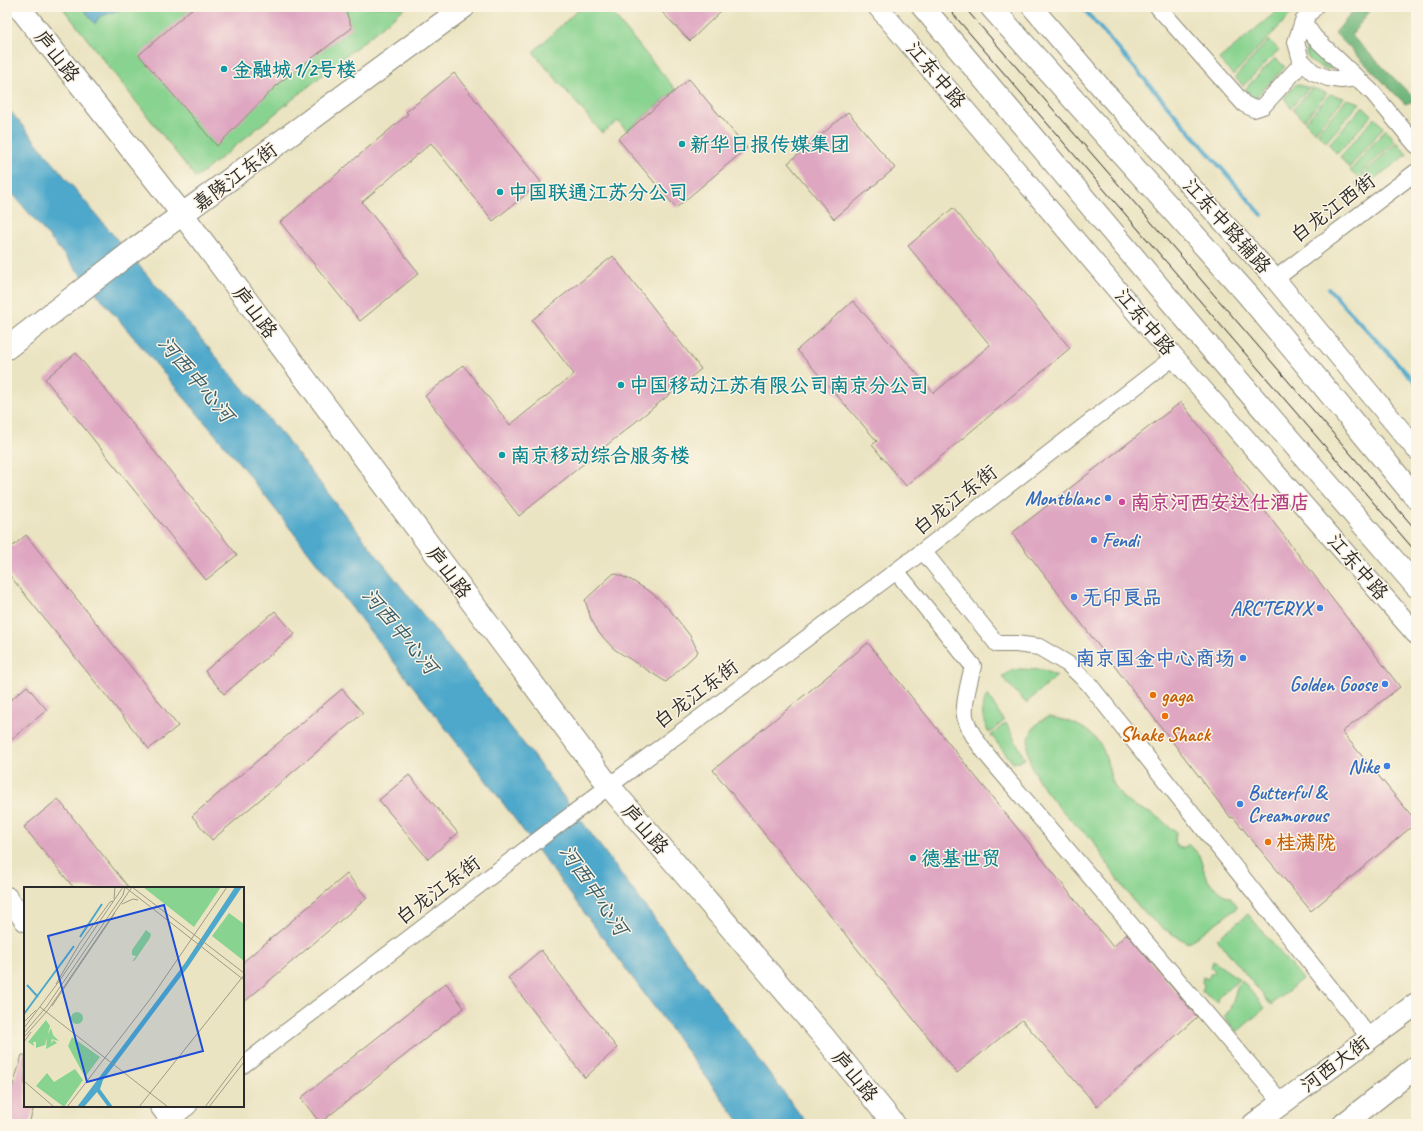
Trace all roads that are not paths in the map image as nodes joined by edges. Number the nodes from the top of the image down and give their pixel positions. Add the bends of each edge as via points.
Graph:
1 (19, 7) edge
2 (464, 7) edge
3 (878, 7) edge
4 (923, 7) edge
5 (991, 7) edge
6 (1032, 7) edge
7 (1158, 7) edge
8 (1315, 7) edge
9 (1303, 21) junction
10 (1303, 62) junction
11 (1358, 78) junction
12 (1416, 145) edge
13 (1416, 172) edge
14 (183, 215) junction
15 (1275, 279) junction
16 (7, 348) edge
17 (1174, 357) junction
18 (1416, 450) edge
19 (1416, 498) edge
20 (923, 551) junction
21 (896, 571) junction
22 (1416, 586) edge
23 (1416, 634) edge
24 (609, 786) junction
25 (7, 897) edge
26 (24, 920) edge
27 (1416, 1004) edge
28 (1370, 1038) junction
29 (244, 1064) edge
30 (1416, 1067) edge
31 (1282, 1103) junction
32 (187, 1107) edge
33 (167, 1119) edge
34 (894, 1124) edge
35 (1254, 1124) edge
36 (1344, 1124) edge

1 - 14 main road, 庐山路
2 - 14 main road, 嘉陵江东街
3 - 17 street, 江东中路
4 - 22 main road, 江东中路 via 1206,343
5 - 19 main road via 1248,295
6 - 15 street, 江东中路辅路 via 1104,91
7 - 10 street via 1244,104 1254,109 1263,106
8 - 9 street
9 - 10 street via 1296,42
9 - 11 street via 1314,37
10 - 11 street via 1313,72 1328,78
11 - 12 street
13 - 15 street, 白龙江西街
14 - 16 main road, 嘉陵江东街
14 - 24 main road, 庐山路
15 - 18 street, 江东中路辅路
17 - 20 street, 白龙江东街
17 - 23 street, 江东中路
20 - 21 street, 白龙江东街
20 - 28 street via 997,644 1039,647 1068,664 1088,684
21 - 24 street, 白龙江东街
21 - 31 street via 973,666 967,690 965,715 975,739
24 - 29 street, 白龙江东街
24 - 34 main road, 庐山路 via 824,1037
25 - 26 street
27 - 28 main road, 河西大街
28 - 31 main road, 河西大街
30 - 36 main road
31 - 35 main road, 河西大街
32 - 33 street

